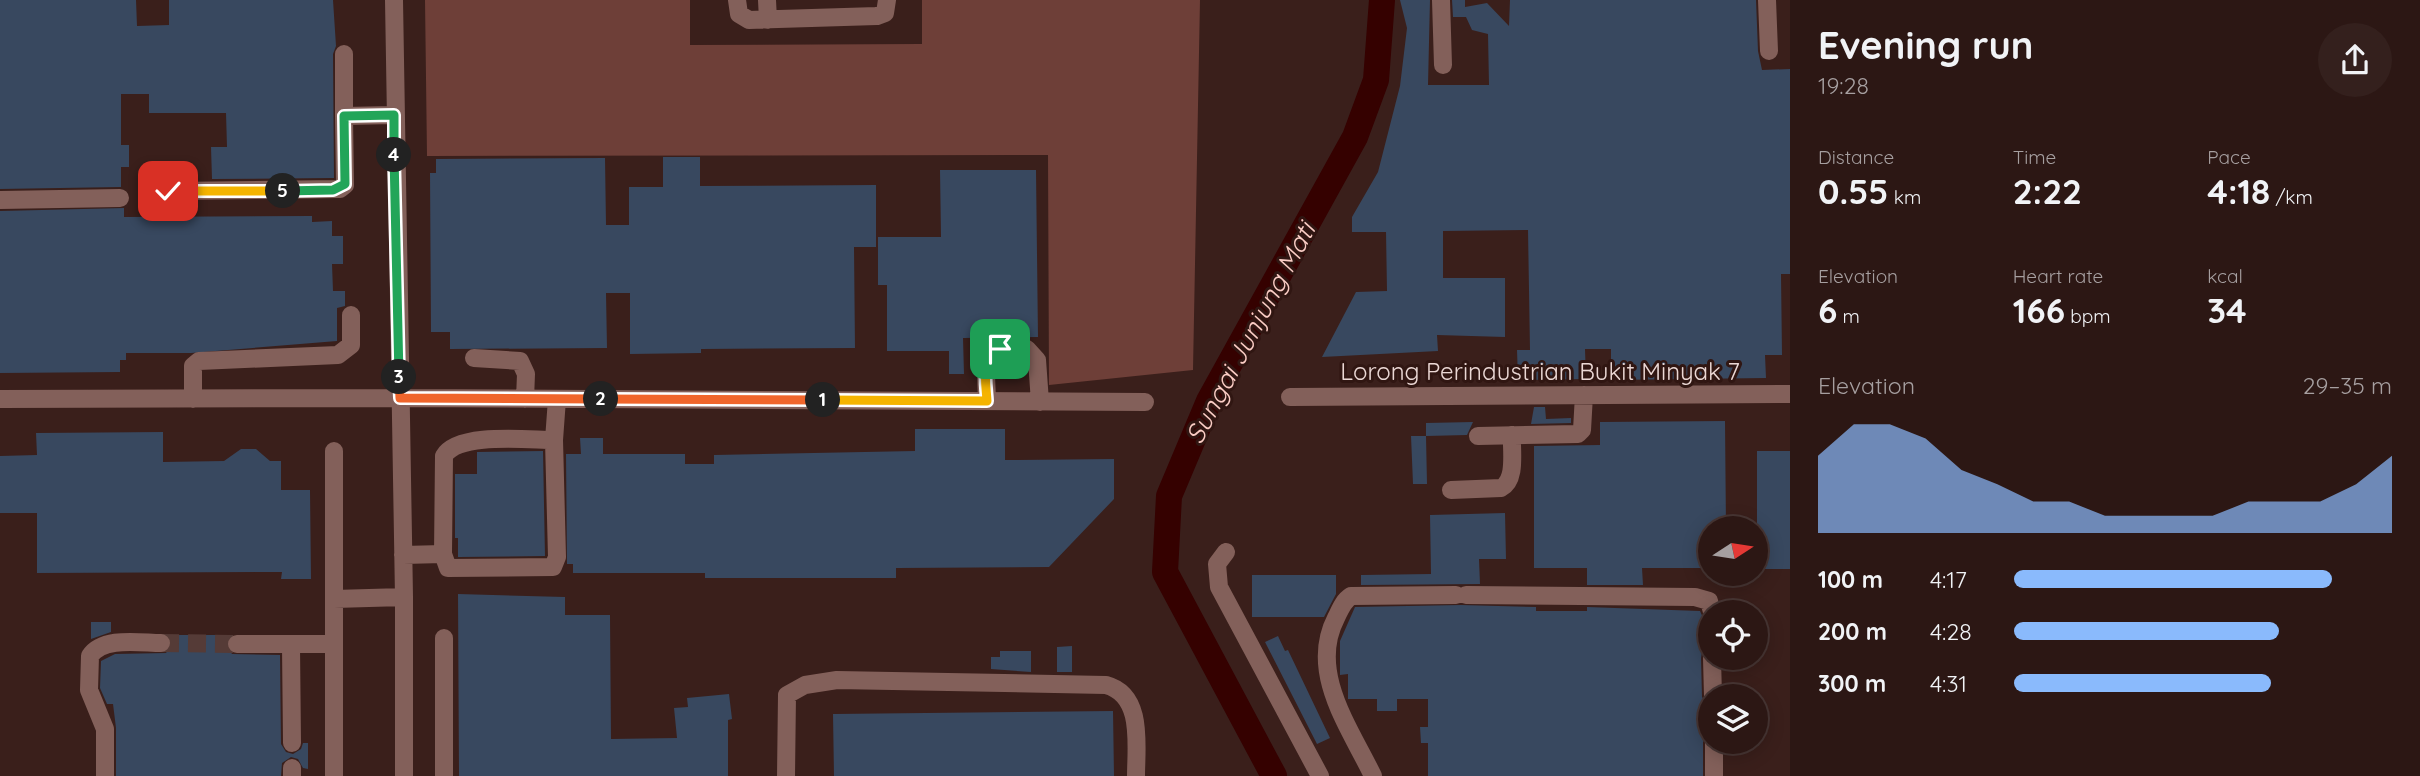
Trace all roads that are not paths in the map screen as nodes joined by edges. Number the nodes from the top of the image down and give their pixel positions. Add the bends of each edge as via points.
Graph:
1 (394, 0) edge
2 (737, 0) edge
3 (767, 0) edge
4 (887, 0) edge
5 (1441, 0) edge
6 (1767, 0) edge
7 (768, 20) junction
8 (1769, 51) dead end
9 (344, 54) dead end
10 (1443, 65) dead end
11 (394, 115) junction
12 (344, 116) junction
13 (168, 191) dead end
14 (120, 198) dead end
15 (0, 200) edge
16 (351, 315) dead end
17 (474, 358) dead end
18 (1790, 394) edge
19 (1584, 395) junction
20 (1290, 397) dead end
21 (400, 398) junction
22 (525, 398) junction
23 (0, 399) edge
24 (193, 399) junction
25 (557, 399) junction
26 (987, 401) junction
27 (1040, 402) junction
28 (1145, 402) dead end
29 (1512, 435) junction
30 (1478, 436) dead end
31 (554, 440) junction
32 (334, 451) dead end
33 (1451, 490) dead end
34 (1226, 552) dead end
35 (443, 554) junction
36 (404, 555) junction
37 (404, 597) junction
38 (334, 599) junction
39 (1706, 600) edge
40 (444, 638) dead end
41 (161, 643) tunnel mouth
42 (237, 644) tunnel mouth
43 (333, 644) junction
44 (291, 646) junction
45 (292, 743) dead end
46 (1714, 754) edge
47 (105, 776) edge
48 (334, 776) edge
49 (404, 776) edge
50 (444, 776) edge
51 (786, 776) edge
52 (1136, 776) edge
53 (1320, 776) edge
54 (1373, 776) edge
55 (1714, 776) edge

1 - 11 street
2 - 7 street via 738,14 745,20
3 - 7 street
4 - 7 street via 885,13 877,16
5 - 10 street
6 - 8 street
9 - 12 street
11 - 12 street
11 - 21 street
12 - 13 street via 345,184 340,189
14 - 15 street
16 - 24 street via 351,345 338,355 199,361 193,366
17 - 22 street via 520,361 526,374
18 - 19 street, Lorong Perindustrian Bukit Minyak 7
19 - 20 street, Lorong Perindustrian Bukit Minyak 7
19 - 29 street via 1578,434
21 - 22 street
21 - 24 street
21 - 36 street
22 - 25 street
23 - 24 street
25 - 26 street
25 - 31 street
26 - 27 street
26 - 27 street via 986,366 992,353 1027,349 1037,360
27 - 28 street
29 - 30 street
29 - 33 street via 1507,485
31 - 35 street via 472,440 448,449 444,456
31 - 35 street via 556,564 548,568 449,568
32 - 38 street
34 - 53 street via 1217,564 1219,587
35 - 36 street
36 - 37 street
37 - 38 street
37 - 49 street
38 - 43 street
39 - 54 street via 1461,595 1357,595 1346,599 1334,623 1325,660 1328,680
40 - 50 street
41 - 47 street via 115,643 90,656 89,690 105,729
42 - 44 street
43 - 44 street
43 - 48 street
44 - 45 street
46 - 55 street
51 - 52 street via 787,695 805,685 837,680 1116,688 1136,722

